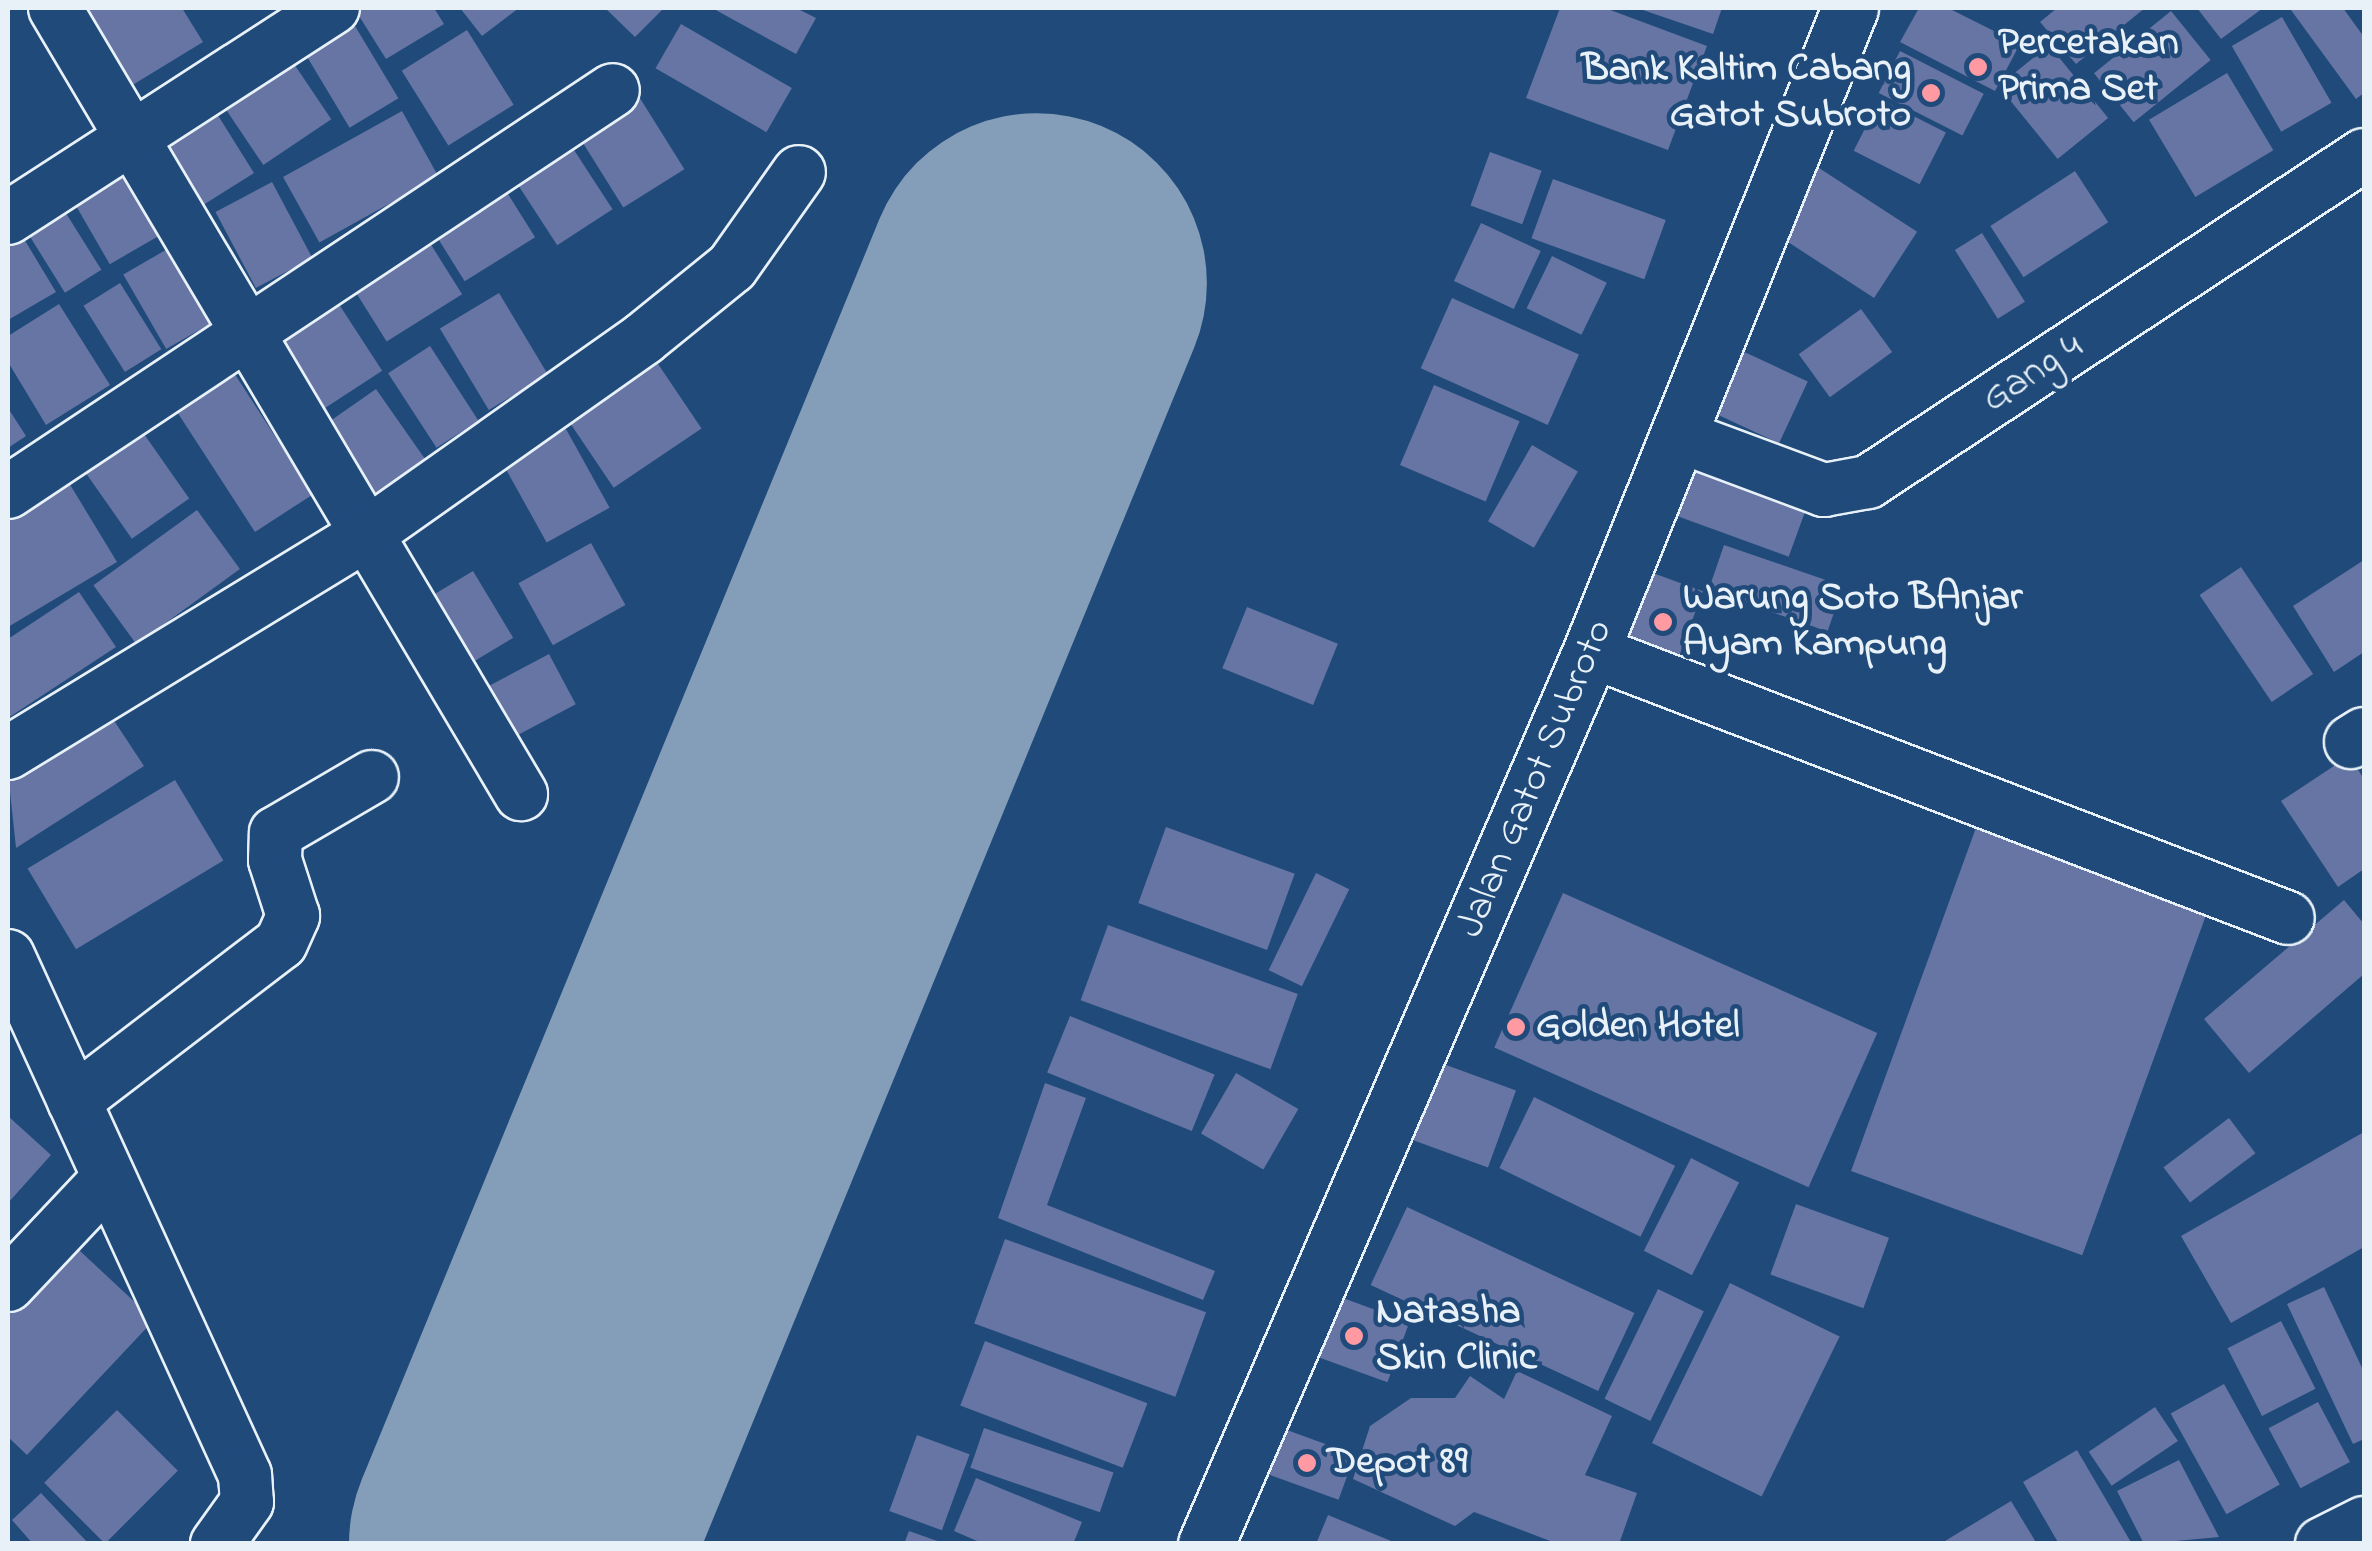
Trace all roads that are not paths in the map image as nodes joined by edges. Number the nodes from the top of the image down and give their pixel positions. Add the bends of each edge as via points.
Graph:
1 (55, 8) edge
2 (333, 8) edge
3 (1850, 8) edge
4 (613, 90) dead end
5 (132, 139) junction
6 (2364, 155) edge
7 (800, 172) dead end
8 (8, 218) edge
9 (250, 337) junction
10 (1679, 436) junction
11 (8, 492) edge
12 (364, 536) junction
13 (1591, 650) junction
14 (8, 753) edge
15 (372, 777) dead end
16 (521, 794) dead end
17 (2288, 918) dead end
18 (8, 956) edge
19 (74, 1101) junction
20 (109, 1178) junction
21 (8, 1285) edge
22 (2364, 1523) edge
23 (217, 1544) edge
24 (1206, 1544) edge
25 (2322, 1544) edge

1 - 5 street
2 - 5 street
3 - 10 street, Jalan Gatot Subroto
4 - 9 street
5 - 8 street
5 - 9 street
6 - 10 street, Gang 4 via 1868,482 1824,490
7 - 12 street via 765,230 686,306
9 - 11 street
9 - 12 street
10 - 13 street, Jalan Gatot Subroto
12 - 14 street
12 - 16 street
13 - 17 street
13 - 24 street, Jalan Gatot Subroto
15 - 19 street via 276,833 275,860 293,905 280,943
18 - 19 street
19 - 20 street
20 - 21 street
20 - 23 street via 245,1475 247,1502
22 - 25 street

